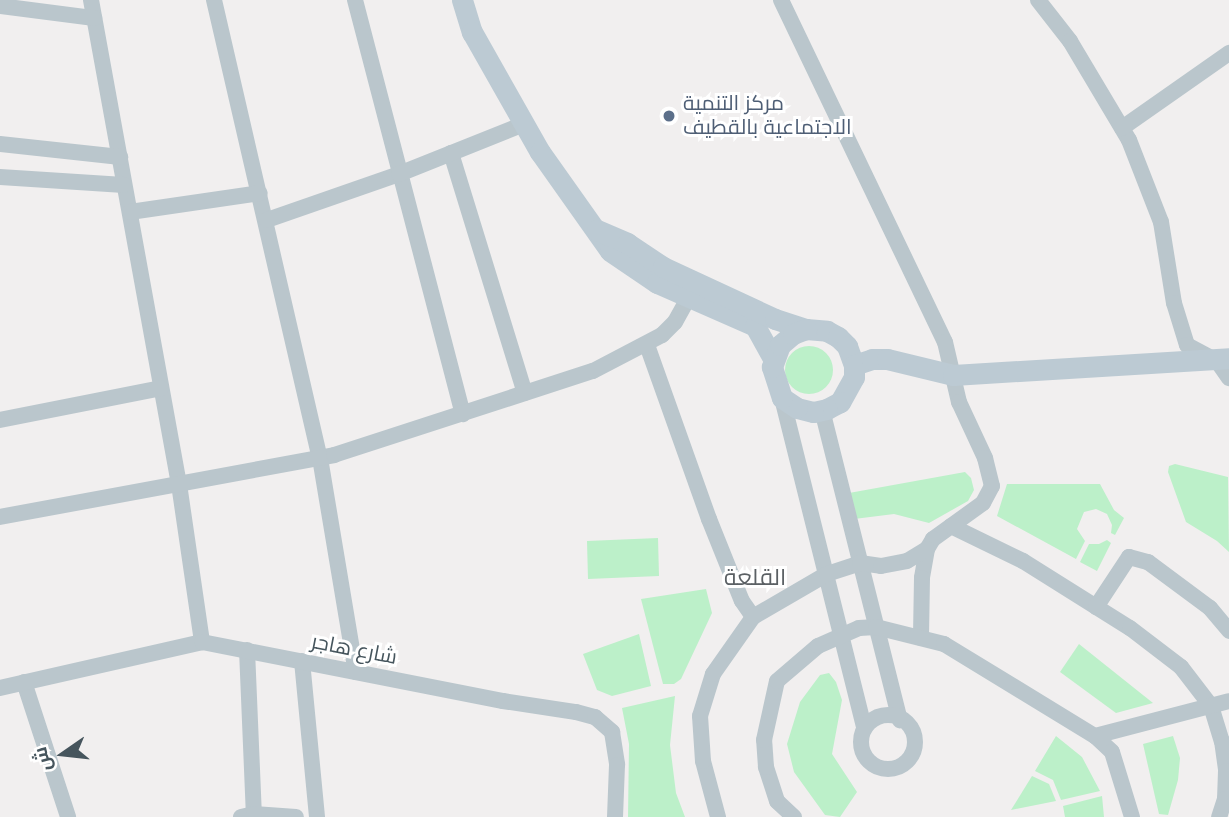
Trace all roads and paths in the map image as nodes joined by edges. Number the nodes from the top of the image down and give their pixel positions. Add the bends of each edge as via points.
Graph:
1 (91, 0) edge
2 (214, 0) edge
3 (355, 0) edge
4 (462, 0) edge
5 (476, 0) edge
6 (782, 0) edge
7 (1038, 0) edge
8 (0, 6) edge
9 (94, 18) junction
10 (472, 32) junction
11 (1228, 58) edge
12 (524, 124) junction
13 (1122, 128) junction
14 (0, 144) edge
15 (451, 153) junction
16 (120, 156) junction
17 (399, 174) junction
18 (0, 177) edge
19 (124, 185) junction
20 (260, 193) junction
21 (130, 212) junction
22 (267, 220) junction
23 (595, 229) junction
24 (690, 295) junction
25 (806, 329) junction
26 (838, 337) junction
27 (647, 345) junction
28 (773, 359) junction
29 (854, 365) junction
30 (1225, 366) edge
31 (959, 370) junction
32 (161, 388) junction
33 (525, 393) junction
34 (782, 397) junction
35 (822, 410) junction
36 (463, 414) junction
37 (0, 421) edge
38 (320, 458) junction
39 (179, 484) junction
40 (0, 517) edge
41 (951, 526) junction
42 (928, 549) junction
43 (860, 563) junction
44 (827, 574) junction
45 (1096, 607) junction
46 (753, 617) junction
47 (876, 627) junction
48 (1229, 631) edge
49 (843, 635) junction
50 (921, 638) junction
51 (202, 642) junction
52 (247, 650) junction
53 (302, 661) junction
54 (356, 672) junction
55 (24, 682) junction
56 (0, 688) edge
57 (1229, 701) edge
58 (1211, 706) junction
59 (900, 720) junction
60 (864, 728) junction
61 (1095, 736) junction
62 (250, 816) edge
63 (791, 816) edge
64 (68, 817) edge
65 (296, 817) edge
66 (317, 817) edge
67 (615, 817) edge
68 (718, 817) edge
69 (1132, 817) edge
70 (1219, 817) edge

1 - 9 street
2 - 20 street
3 - 17 street
4 - 10 street
5 - 10 street
6 - 31 street
7 - 13 street via 1070,41
8 - 9 street
9 - 16 street
10 - 12 street
11 - 13 street
12 - 15 street
12 - 23 street
13 - 30 street via 1161,222 1174,303 1187,345
14 - 16 street
15 - 17 street
15 - 33 street
16 - 19 street
17 - 22 street
17 - 36 street
18 - 19 street
19 - 21 street
20 - 21 street
20 - 22 street
21 - 32 street
22 - 38 street
23 - 24 street via 610,251 657,284
23 - 25 street via 663,267
24 - 27 street via 675,322
24 - 28 street via 755,326
25 - 26 street
25 - 28 street via 780,345
26 - 29 street
26 - 31 street
27 - 33 street via 593,371
27 - 46 street via 704,506 742,601
28 - 34 street
29 - 31 street via 887,359
29 - 35 street via 849,390 840,402
30 - 31 street
31 - 41 street via 959,402 985,458 992,486 983,503
32 - 37 street
32 - 39 street
33 - 36 street
34 - 35 street via 797,408
34 - 44 street
35 - 43 street
36 - 38 street
38 - 39 street
38 - 54 street
39 - 40 street
39 - 51 street
41 - 42 street via 933,539
41 - 45 street via 1023,561
42 - 43 street via 907,561 881,566
42 - 50 street via 922,578
43 - 44 street
43 - 47 street
44 - 46 street
44 - 49 street
45 - 48 street via 1129,557 1148,562 1210,608
45 - 58 street via 1181,667
46 - 68 street via 713,674 700,716 703,761
47 - 49 street
47 - 50 street
47 - 59 street
49 - 60 street
49 - 63 street via 818,646 777,681 764,740 766,767 777,801
50 - 61 street via 944,644
51 - 52 street, شارع هاجر
51 - 55 street, شارع هاجر
52 - 53 street, شارع هاجر
52 - 62 street
53 - 54 street, شارع هاجر
53 - 66 street
54 - 67 street, شارع هاجر via 595,717 611,732 617,765
55 - 56 street, شارع هاجر
55 - 64 street
57 - 58 street
58 - 61 street
58 - 70 street via 1226,771
59 - 60 street via 883,715
59 - 60 street via 910,726 915,743 910,759 896,769 885,770 867,760 860,741
61 - 69 street via 1112,752
62 - 65 street

